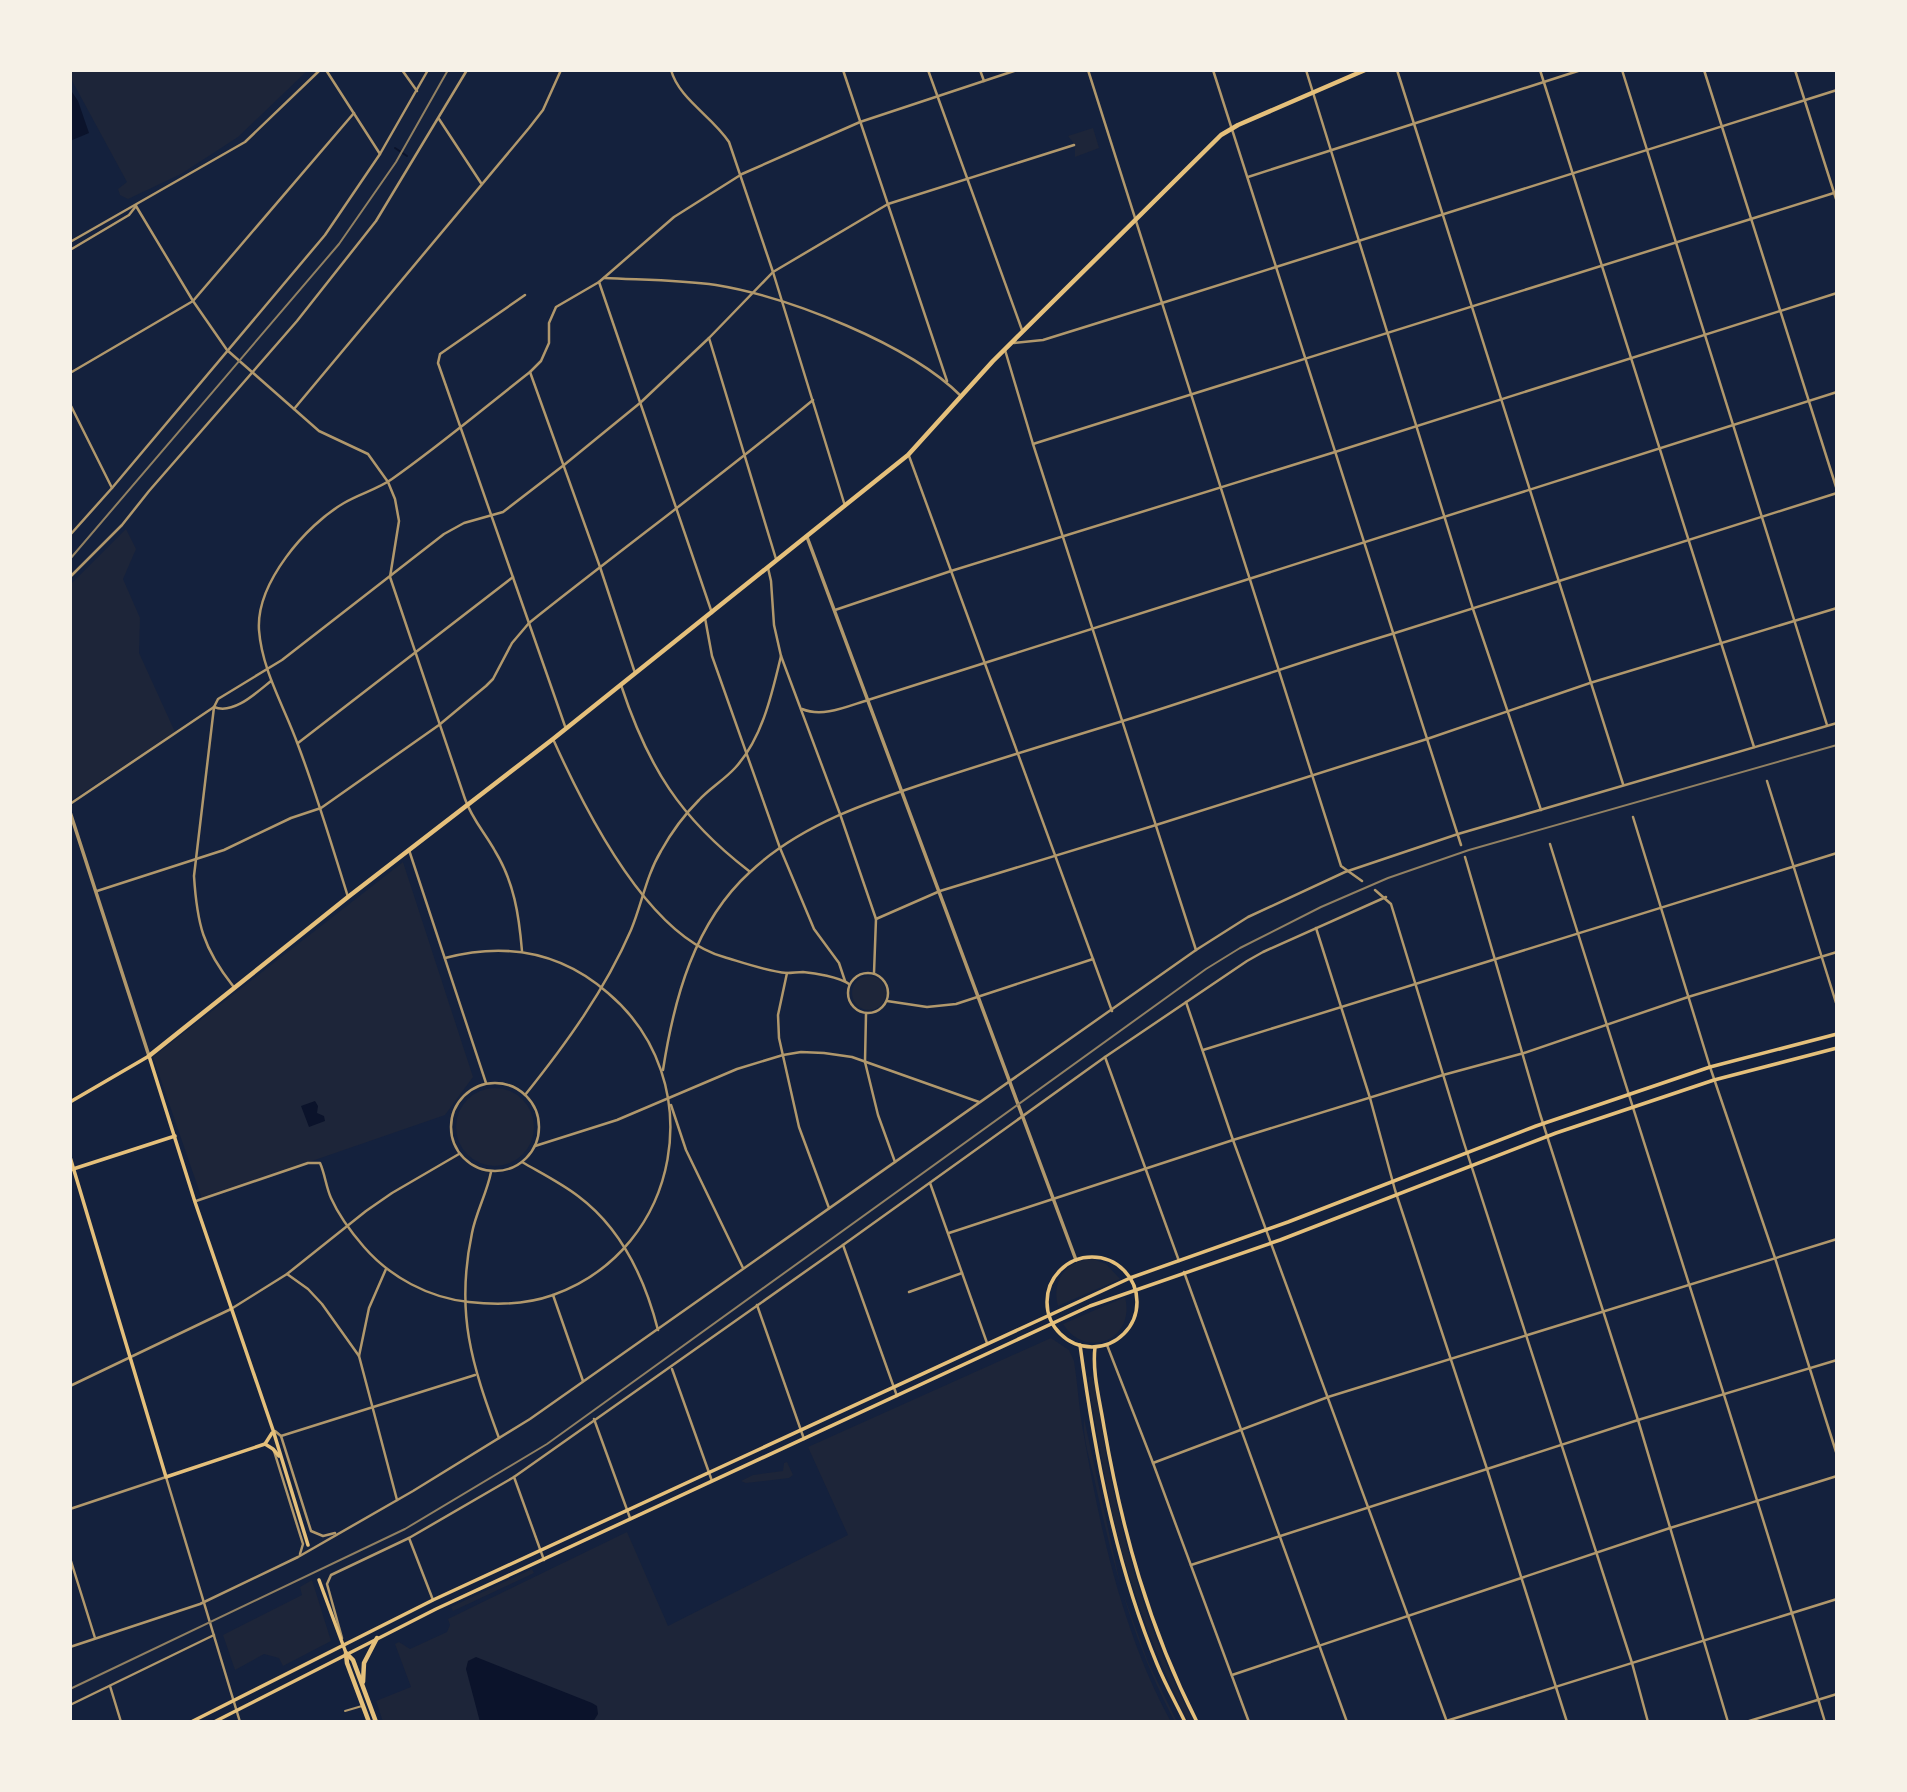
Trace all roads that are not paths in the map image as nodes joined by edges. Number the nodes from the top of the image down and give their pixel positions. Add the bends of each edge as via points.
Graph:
1 (320, 70) edge
2 (326, 70) edge
3 (402, 70) edge
4 (428, 70) edge
5 (467, 70) edge
6 (561, 70) edge
7 (671, 70) edge
8 (843, 70) edge
9 (928, 70) edge
10 (980, 70) edge
11 (1017, 70) edge
12 (1088, 70) edge
13 (1213, 70) edge
14 (1306, 70) edge
15 (1365, 70) edge
16 (1397, 70) edge
17 (1540, 70) edge
18 (1581, 70) edge
19 (1622, 70) edge
20 (1704, 70) edge
21 (1795, 70) edge
22 (984, 81) junction
23 (1544, 81) junction
24 (1837, 90) edge
25 (417, 91) junction
26 (1313, 93) junction
27 (937, 96) junction
28 (1805, 100) junction
29 (354, 113) junction
30 (439, 119) junction
31 (860, 122) junction
32 (1414, 124) junction
33 (1723, 127) junction
34 (1232, 129) junction
35 (1074, 145) dead end
36 (1331, 149) junction
37 (1648, 151) junction
38 (380, 154) junction
39 (1573, 173) junction
40 (741, 174) junction
41 (1248, 177) junction
42 (966, 179) junction
43 (481, 183) junction
44 (1836, 193) edge
45 (1837, 202) edge
46 (888, 204) junction
47 (136, 206) junction
48 (1443, 214) junction
49 (1136, 218) junction
50 (1751, 219) junction
51 (1359, 240) junction
52 (70, 242) edge
53 (1676, 242) junction
54 (70, 250) edge
55 (1603, 265) junction
56 (1276, 267) junction
57 (773, 272) junction
58 (604, 278) junction
59 (599, 282) junction
60 (753, 293) junction
61 (1837, 293) edge
62 (525, 295) dead end
63 (193, 302) junction
64 (782, 302) junction
65 (1163, 303) junction
66 (1472, 306) junction
67 (1781, 311) junction
68 (1022, 332) junction
69 (1388, 333) junction
70 (1705, 334) junction
71 (709, 338) junction
72 (1011, 343) junction
73 (1005, 349) junction
74 (227, 350) junction
75 (1632, 357) junction
76 (1306, 359) junction
77 (530, 372) junction
78 (70, 373) edge
79 (251, 373) junction
80 (947, 381) junction
81 (1837, 392) edge
82 (961, 396) junction
83 (1192, 396) junction
84 (813, 400) junction
85 (1502, 400) junction
86 (1809, 401) junction
87 (640, 403) junction
88 (70, 404) edge
89 (294, 409) junction
90 (1417, 425) junction
91 (1734, 426) junction
92 (461, 427) junction
93 (1033, 444) junction
94 (1661, 449) junction
95 (1335, 453) junction
96 (908, 455) junction
97 (746, 456) junction
98 (564, 465) junction
99 (388, 482) junction
100 (1221, 487) junction
101 (112, 488) junction
102 (1531, 491) junction
103 (1837, 491) edge
104 (845, 506) junction
105 (676, 507) junction
106 (492, 517) junction
107 (1445, 517) junction
108 (1763, 517) junction
109 (70, 535) edge
110 (1063, 535) junction
111 (807, 537) junction
112 (1689, 541) junction
113 (1364, 543) junction
114 (777, 561) junction
115 (600, 567) junction
116 (768, 567) junction
117 (951, 571) junction
118 (70, 577) edge
119 (513, 577) junction
120 (390, 578) junction
121 (1250, 579) junction
122 (1558, 583) junction
123 (1837, 608) edge
124 (1474, 609) junction
125 (835, 610) junction
126 (712, 613) junction
127 (705, 618) junction
128 (1796, 620) junction
129 (529, 623) junction
130 (1093, 629) junction
131 (1393, 633) junction
132 (1721, 642) junction
133 (415, 651) junction
134 (781, 656) junction
135 (985, 663) junction
136 (267, 668) junction
137 (1279, 671) junction
138 (635, 674) junction
139 (272, 680) junction
140 (1590, 684) junction
141 (621, 685) junction
142 (868, 700) junction
143 (214, 706) junction
144 (802, 709) junction
145 (1507, 711) junction
146 (1123, 721) junction
147 (1837, 723) edge
148 (439, 724) junction
149 (1828, 726) junction
150 (566, 729) junction
151 (553, 739) junction
152 (1427, 739) junction
153 (298, 743) junction
154 (1754, 747) junction
155 (746, 752) junction
156 (1018, 752) junction
157 (1312, 775) junction
158 (1767, 781) dead end
159 (1624, 785) junction
160 (902, 790) junction
161 (70, 804) edge
162 (467, 806) junction
163 (321, 808) junction
164 (1541, 810) junction
165 (70, 813) edge
166 (687, 814) junction
167 (841, 814) junction
168 (1633, 817) dead end
169 (1156, 825) junction
170 (1458, 834) junction
171 (1550, 844) dead end
172 (1461, 845) dead end
173 (780, 848) junction
174 (409, 850) junction
175 (1837, 853) edge
176 (1055, 856) junction
177 (1465, 857) dead end
178 (195, 861) junction
179 (1792, 867) junction
180 (750, 872) junction
181 (1345, 872) junction
182 (1362, 881) dead end
183 (1375, 890) dead end
184 (97, 891) junction
185 (940, 891) junction
186 (642, 895) junction
187 (348, 897) junction
188 (1385, 897) junction
189 (1662, 907) junction
190 (876, 919) junction
191 (1316, 928) junction
192 (1578, 934) junction
193 (696, 945) junction
194 (1196, 950) junction
195 (1837, 951) edge
196 (522, 952) junction
197 (1821, 956) junction
198 (445, 958) junction
199 (1093, 959) junction
200 (1496, 960) junction
201 (787, 973) junction
202 (874, 973) junction
203 (847, 983) junction
204 (1415, 985) junction
205 (601, 987) junction
206 (234, 988) junction
207 (1688, 997) junction
208 (978, 998) junction
209 (887, 1001) junction
210 (1186, 1002) junction
211 (1837, 1006) edge
212 (1341, 1008) junction
213 (1112, 1011) junction
214 (866, 1014) junction
215 (1607, 1026) junction
216 (1837, 1034) edge
217 (1837, 1048) edge
218 (1203, 1050) junction
219 (1524, 1053) junction
220 (783, 1055) junction
221 (149, 1056) junction
222 (1105, 1057) junction
223 (865, 1062) junction
224 (1710, 1067) junction
225 (663, 1070) junction
226 (1443, 1075) junction
227 (1714, 1080) junction
228 (1009, 1082) junction
229 (486, 1084) junction
230 (1628, 1094) junction
231 (526, 1096) junction
232 (1370, 1098) junction
233 (670, 1099) junction
234 (70, 1102) edge
235 (981, 1102) junction
236 (1632, 1107) junction
237 (1021, 1116) junction
238 (1544, 1123) junction
239 (175, 1136) junction
240 (1547, 1136) junction
241 (1233, 1140) junction
242 (535, 1146) junction
243 (1468, 1153) junction
244 (459, 1154) junction
245 (70, 1157) edge
246 (522, 1162) junction
247 (895, 1162) junction
248 (1472, 1166) junction
249 (72, 1169) edge
250 (1145, 1170) junction
251 (491, 1172) junction
252 (1393, 1182) junction
253 (930, 1184) junction
254 (1397, 1196) junction
255 (1056, 1200) junction
256 (195, 1202) junction
257 (829, 1208) junction
258 (347, 1226) junction
259 (1266, 1230) junction
260 (949, 1233) junction
261 (1837, 1239) edge
262 (1272, 1243) junction
263 (843, 1245) junction
264 (624, 1247) junction
265 (1775, 1258) junction
266 (1076, 1260) junction
267 (1180, 1261) junction
268 (386, 1268) junction
269 (743, 1268) junction
270 (1184, 1272) junction
271 (962, 1273) junction
272 (287, 1274) junction
273 (1130, 1278) junction
274 (1690, 1284) junction
275 (1135, 1289) junction
276 (909, 1292) dead end
277 (553, 1295) junction
278 (464, 1301) junction
279 (757, 1305) junction
280 (231, 1309) junction
281 (1604, 1312) junction
282 (1049, 1315) junction
283 (1052, 1323) junction
284 (658, 1330) junction
285 (1526, 1337) junction
286 (987, 1343) junction
287 (1080, 1345) junction
288 (1107, 1345) junction
289 (1095, 1347) junction
290 (129, 1356) junction
291 (359, 1356) junction
292 (1452, 1360) junction
293 (1837, 1360) edge
294 (943, 1364) junction
295 (671, 1367) junction
296 (1810, 1369) junction
297 (946, 1373) junction
298 (475, 1375) junction
299 (584, 1381) junction
300 (70, 1386) edge
301 (893, 1387) junction
302 (1726, 1395) junction
303 (897, 1396) junction
304 (1328, 1397) junction
305 (371, 1407) junction
306 (594, 1419) junction
307 (1638, 1420) junction
308 (273, 1430) junction
309 (800, 1430) junction
310 (1242, 1430) junction
311 (281, 1436) junction
312 (499, 1438) junction
313 (804, 1439) junction
314 (265, 1444) junction
315 (1562, 1445) junction
316 (273, 1449) junction
317 (1837, 1455) edge
318 (282, 1461) junction
319 (1153, 1463) junction
320 (1488, 1469) junction
321 (709, 1472) junction
322 (1837, 1476) edge
323 (166, 1477) junction
324 (514, 1477) junction
325 (712, 1480) junction
326 (397, 1500) junction
327 (1759, 1502) junction
328 (1369, 1507) junction
329 (70, 1510) edge
330 (627, 1510) junction
331 (631, 1519) junction
332 (1670, 1528) junction
333 (338, 1533) junction
334 (1280, 1536) junction
335 (409, 1538) junction
336 (308, 1545) dead end
337 (540, 1550) junction
338 (1595, 1553) junction
339 (299, 1557) junction
340 (70, 1558) edge
341 (544, 1560) junction
342 (1191, 1565) junction
343 (1520, 1578) junction
344 (319, 1580) dead end
345 (1837, 1599) edge
346 (433, 1600) junction
347 (204, 1602) junction
348 (1793, 1612) junction
349 (1409, 1616) junction
350 (214, 1634) junction
351 (377, 1638) junction
352 (95, 1639) junction
353 (1704, 1640) junction
354 (342, 1645) junction
355 (1320, 1645) junction
356 (70, 1647) edge
357 (346, 1653) junction
358 (1632, 1663) junction
359 (1232, 1675) junction
360 (110, 1686) junction
361 (1557, 1686) junction
362 (364, 1687) junction
363 (1837, 1694) edge
364 (234, 1700) junction
365 (1819, 1700) junction
366 (70, 1705) edge
367 (363, 1706) junction
368 (237, 1711) junction
369 (345, 1711) dead end
370 (121, 1722) edge
371 (191, 1722) edge
372 (215, 1722) edge
373 (240, 1722) edge
374 (369, 1722) edge
375 (376, 1722) edge
376 (1185, 1722) edge
377 (1197, 1722) edge
378 (1249, 1722) edge
379 (1347, 1722) edge
380 (1445, 1722) edge
381 (1567, 1722) edge
382 (1648, 1722) edge
383 (1728, 1722) edge
384 (1746, 1722) edge
385 (1825, 1722) edge

1 - 47 street via 245,142
2 - 29 street
3 - 25 street
4 - 25 street
5 - 30 street
6 - 43 street via 543,110
7 - 40 street via 681,92 718,125
8 - 31 street
9 - 27 street
10 - 22 street
11 - 22 street
12 - 49 street
13 - 34 street
14 - 26 street
15 - 26 main road
16 - 32 street
17 - 23 street
18 - 23 street
19 - 37 street
20 - 33 street
21 - 28 street
22 - 27 street
23 - 32 street
23 - 39 street
24 - 28 street
25 - 38 street
26 - 34 main road
26 - 36 street
27 - 31 street
27 - 42 street
28 - 33 street
28 - 44 street
29 - 38 street
29 - 63 street
30 - 43 street
30 - 79 street via 376,221
31 - 40 street
31 - 46 street
32 - 36 street
32 - 48 street
33 - 37 street
33 - 50 street
34 - 41 street
34 - 49 main road
35 - 42 street
36 - 41 street
36 - 51 street
37 - 39 street
37 - 53 street
38 - 74 street via 325,235
39 - 48 street
39 - 55 street
40 - 57 street
40 - 58 street via 674,217
41 - 56 street
42 - 46 street
42 - 68 street
43 - 89 street
44 - 45 street
44 - 50 street
46 - 57 street
46 - 80 street
47 - 52 street
47 - 54 street via 129,215
47 - 63 street
48 - 51 street
48 - 66 street
49 - 65 street
49 - 68 main road
50 - 53 street
50 - 67 street
51 - 56 street
51 - 69 street
53 - 55 street
53 - 70 street
55 - 66 street
55 - 75 street
56 - 65 street
56 - 76 street
57 - 60 street
57 - 64 street
58 - 59 street
58 - 60 street via 668,279
59 - 77 street via 556,307 549,323 549,342
59 - 87 street
60 - 64 street
60 - 71 street
61 - 67 street
62 - 92 street via 440,354 438,363
63 - 74 street
63 - 78 street
64 - 80 street via 848,326
64 - 84 street
65 - 72 street via 1043,340
65 - 83 street
66 - 69 street
66 - 85 street
67 - 70 street
67 - 86 street
68 - 72 main road
69 - 76 street
69 - 90 street
70 - 75 street
70 - 91 street
71 - 87 street
71 - 97 street
72 - 73 main road
73 - 82 main road
73 - 93 street
74 - 79 street
74 - 101 street
75 - 85 street
75 - 94 street
76 - 83 street
76 - 95 street
77 - 92 street
77 - 98 street
79 - 89 street
79 - 118 street via 122,525
80 - 82 street
81 - 86 street
82 - 96 main road
83 - 93 street
83 - 100 street
84 - 97 street
84 - 104 street
85 - 90 street
85 - 102 street
86 - 91 street
86 - 103 street
87 - 98 street
87 - 105 street
88 - 101 street
89 - 99 street via 319,431 368,454
90 - 95 street
90 - 107 street
91 - 94 street
91 - 108 street
92 - 99 street
92 - 106 street
93 - 110 street
94 - 102 street
94 - 112 street
95 - 100 street
95 - 113 street
96 - 104 main road
96 - 117 street
97 - 105 street
97 - 114 street
98 - 106 street
98 - 115 street
99 - 120 street via 398,521
99 - 136 street via 322,518 269,583 259,629
100 - 110 street
100 - 121 street
101 - 109 street
102 - 107 street
102 - 122 street
103 - 108 street
104 - 111 main road
105 - 115 street
105 - 126 street
106 - 119 street
106 - 120 street via 464,523 444,534
107 - 113 street
107 - 124 street
108 - 112 street
108 - 128 street
110 - 117 street
110 - 130 street
111 - 114 main road
111 - 125 street
112 - 122 street
112 - 132 street
113 - 121 street
113 - 131 street
114 - 116 main road
115 - 129 street
115 - 138 street
116 - 126 main road
116 - 134 street
117 - 125 street
117 - 135 street
119 - 129 street
119 - 133 street
120 - 133 street
120 - 136 street
121 - 130 street
121 - 137 street
122 - 124 street
122 - 140 street
123 - 128 street
124 - 131 street
124 - 145 street
125 - 142 street
126 - 127 main road
127 - 138 main road
127 - 155 street via 712,656
128 - 132 street
128 - 149 street
129 - 148 street via 493,679
129 - 150 street
130 - 135 street
130 - 146 street
131 - 137 street
131 - 152 street
132 - 140 street
132 - 154 street
133 - 148 street
133 - 153 street
134 - 144 street
134 - 155 street via 762,722
135 - 142 street
135 - 156 street
136 - 139 street
136 - 143 street
137 - 146 street
137 - 157 street
138 - 141 main road
139 - 143 street via 232,708
139 - 153 street
140 - 145 street
140 - 159 street
141 - 150 main road
141 - 166 street via 647,753
142 - 144 street via 826,711
142 - 160 street
143 - 161 street
143 - 178 street
144 - 167 street
145 - 152 street
145 - 164 street
146 - 156 street
146 - 169 street
147 - 149 street
148 - 162 street
148 - 163 street
149 - 154 street
150 - 151 main road
151 - 162 main road
151 - 186 street via 586,810
152 - 157 street
152 - 170 street
153 - 163 street
154 - 159 street
155 - 166 street
155 - 173 street
156 - 160 street
156 - 176 street
157 - 169 street
157 - 181 street
158 - 179 street
159 - 164 street
160 - 167 street
160 - 185 street
162 - 174 main road
162 - 196 street via 508,878
163 - 178 street
163 - 187 street
164 - 170 street
165 - 184 street
166 - 180 street
166 - 186 street via 662,849
167 - 173 street
167 - 190 street
168 - 189 street
169 - 176 street
169 - 194 street
170 - 172 street
170 - 181 street
171 - 192 street
173 - 180 street
173 - 203 street via 814,929 839,963
174 - 187 main road
174 - 198 street
175 - 179 street
176 - 185 street
176 - 199 street
177 - 200 street
178 - 184 street
178 - 206 street via 195,900 205,942
179 - 189 street
179 - 197 street
180 - 193 street
181 - 182 street
181 - 194 street via 1248,917
183 - 188 street
184 - 221 street
185 - 190 street
185 - 208 street
186 - 193 street
186 - 205 street via 631,930
187 - 206 main road
188 - 191 street
188 - 204 street
189 - 192 street
189 - 207 street
190 - 202 street
191 - 210 street via 1263,951
191 - 212 street
192 - 200 street
192 - 215 street
193 - 201 street via 721,957
193 - 225 street via 675,1007
194 - 213 street
195 - 197 street
196 - 198 street via 471,951
196 - 205 street via 564,964
197 - 207 street
197 - 211 street
198 - 229 street
199 - 208 street
199 - 213 street
200 - 204 street
200 - 219 street
201 - 203 street via 803,972
201 - 220 street via 778,1015
202 - 203 street via 860,974
202 - 209 street via 885,981
203 - 214 street via 850,1004
204 - 212 street
204 - 226 street
205 - 225 street via 626,1007 646,1034
205 - 231 street
206 - 221 main road
207 - 215 street
207 - 224 street
208 - 209 street via 927,1007
208 - 228 street
209 - 214 street via 878,1011
210 - 218 street
210 - 222 street
212 - 218 street
212 - 232 street
213 - 228 street
214 - 223 street
215 - 219 street
215 - 230 street
216 - 224 main road
217 - 227 main road
218 - 241 street
219 - 226 street
219 - 238 street
220 - 223 street via 824,1053
220 - 233 street via 737,1069
220 - 257 street via 799,1127
221 - 234 main road
221 - 239 main road
222 - 237 street
222 - 250 street
223 - 235 street
223 - 247 street
224 - 227 street
224 - 230 main road
225 - 233 street
226 - 232 street
226 - 243 street
227 - 236 main road
227 - 265 street
228 - 235 street
228 - 237 street
229 - 231 street via 509,1085
229 - 244 street via 469,1091 453,1111 450,1133
230 - 236 street
230 - 238 main road
231 - 242 street via 538,1122
232 - 241 street
232 - 252 street
233 - 242 street
233 - 264 street via 672,1131 659,1193
233 - 269 street via 686,1150
235 - 247 street
236 - 240 main road
236 - 274 street
237 - 253 street
237 - 255 street
238 - 240 street
238 - 243 main road
239 - 249 main road
239 - 256 main road
240 - 248 main road
240 - 281 street
241 - 250 street
241 - 259 street
242 - 246 street
243 - 248 street
243 - 252 main road
244 - 251 street via 476,1168
244 - 258 street
245 - 249 main road
246 - 251 street
246 - 264 street via 579,1197
247 - 257 street
248 - 254 main road
248 - 285 street
249 - 290 main road
250 - 255 street
250 - 267 street
251 - 278 street via 473,1229
252 - 254 street
252 - 259 main road
253 - 260 street
253 - 263 street
254 - 262 main road
254 - 292 street
255 - 260 street
255 - 266 street
256 - 258 street via 308,1163 320,1163
256 - 280 main road
257 - 269 street
258 - 268 street
258 - 272 street
259 - 262 street
259 - 267 main road
260 - 271 street
261 - 265 street
262 - 270 main road
262 - 304 street
263 - 279 street
263 - 301 street
264 - 277 street via 592,1275
264 - 284 street via 639,1273
265 - 274 street
265 - 296 street
266 - 273 main road via 1094,1257 1111,1261
266 - 282 main road via 1052,1282
267 - 273 main road
268 - 278 street via 424,1290
268 - 291 street via 369,1308
269 - 284 street
270 - 275 main road
270 - 310 street
271 - 276 street
271 - 286 street
272 - 280 street
272 - 291 street via 322,1304
273 - 275 main road
273 - 282 main road
274 - 281 street
274 - 302 street
275 - 283 main road
275 - 288 main road via 1134,1318 1123,1335
277 - 278 street via 510,1303
277 - 299 street
278 - 298 street
279 - 295 street
279 - 309 street
280 - 290 street
280 - 308 main road
281 - 285 street
281 - 307 street
282 - 283 main road
282 - 286 main road
283 - 287 main road via 1067,1340
283 - 297 main road
284 - 299 street
285 - 292 street
285 - 315 street
286 - 294 main road
287 - 289 main road
287 - 376 main road via 1119,1555 1146,1638
288 - 289 main road
288 - 319 street
289 - 377 main road via 1102,1416 1130,1552 1163,1649
290 - 300 street
290 - 323 main road
291 - 305 street
292 - 304 street
292 - 320 street
293 - 296 street
294 - 297 main road
294 - 301 main road
295 - 306 street
295 - 321 street
296 - 302 street
296 - 317 street
297 - 303 main road
298 - 305 street
298 - 312 street
299 - 312 street
301 - 303 street
301 - 309 main road
302 - 307 street
302 - 327 street
303 - 313 main road
304 - 310 street
304 - 328 street
305 - 311 street
305 - 326 street
306 - 324 street
306 - 330 street
307 - 315 street
307 - 332 street
308 - 311 street
308 - 314 main road
308 - 318 main road
309 - 313 street
309 - 321 main road
310 - 319 street
310 - 334 street
311 - 333 street via 311,1531 323,1536
312 - 326 street
313 - 325 main road
314 - 316 main road
314 - 323 main road
315 - 320 street
315 - 338 street
316 - 318 main road
316 - 339 street via 303,1544
318 - 336 main road
319 - 342 street
320 - 328 street
320 - 343 street
321 - 325 street
321 - 330 main road
322 - 327 street
323 - 329 street
323 - 347 street
324 - 335 street
324 - 337 street
325 - 331 main road
326 - 333 street
327 - 332 street
327 - 348 street
328 - 334 street
328 - 349 street
330 - 331 street
330 - 337 main road
331 - 341 main road
332 - 338 street
332 - 353 street
333 - 339 street
334 - 342 street
334 - 355 street
335 - 346 street
335 - 354 street via 331,1575 327,1584
337 - 341 street
337 - 346 main road
338 - 343 street
338 - 358 street
339 - 347 street
340 - 352 street
341 - 351 main road
342 - 359 street
343 - 349 street
343 - 361 street
344 - 354 main road
345 - 348 street
346 - 354 main road
347 - 350 street
347 - 352 street
348 - 353 street
348 - 365 street
349 - 355 street
349 - 380 street
350 - 360 street
350 - 364 street
351 - 357 main road
351 - 362 main road via 364,1663
352 - 356 street
353 - 358 street
353 - 383 street
354 - 357 main road
354 - 364 main road
355 - 359 street
355 - 379 street
357 - 362 main road
357 - 367 main road
357 - 368 main road
358 - 361 street
358 - 382 street
359 - 378 street
360 - 366 street
360 - 370 street
361 - 380 street
361 - 381 street
362 - 375 main road
363 - 365 street
364 - 368 street
364 - 371 main road
365 - 384 street
365 - 385 street
367 - 369 lane
367 - 374 main road
368 - 372 main road
368 - 373 street

